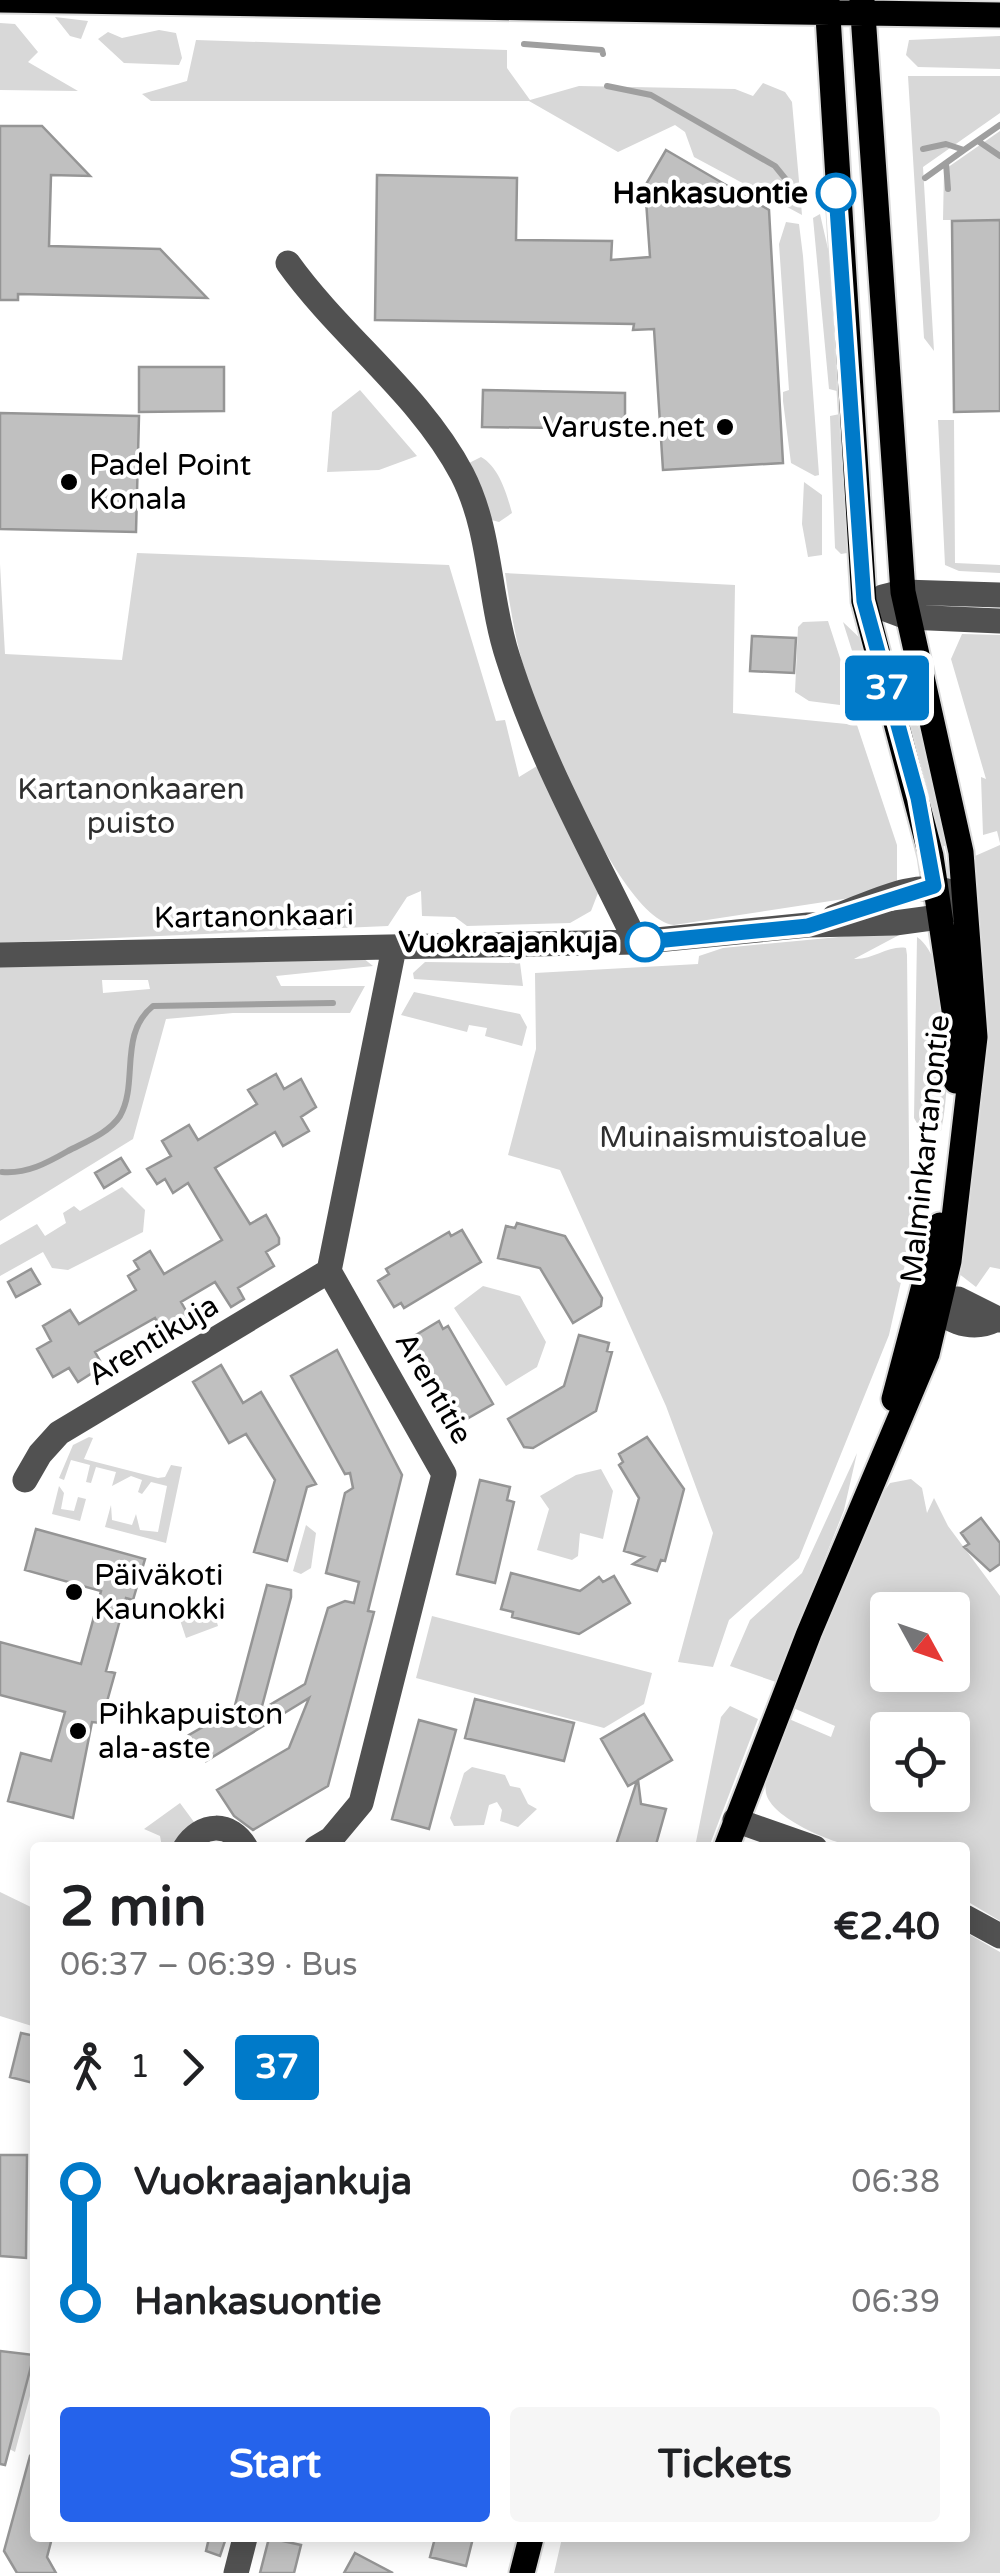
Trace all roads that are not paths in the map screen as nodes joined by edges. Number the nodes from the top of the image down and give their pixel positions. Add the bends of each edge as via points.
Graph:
1 (0, 0) edge
2 (826, 7) edge
3 (862, 7) edge
4 (1000, 15) edge
5 (288, 263) dead end
6 (903, 592) junction
7 (1000, 595) edge
8 (864, 601) junction
9 (908, 618) junction
10 (1000, 621) edge
11 (934, 886) junction
12 (966, 899) junction
13 (939, 917) junction
14 (808, 926) junction
15 (636, 942) junction
16 (394, 948) junction
17 (0, 955) edge
18 (329, 1272) junction
19 (935, 1304) junction
20 (999, 1320) edge
21 (25, 1480) dead end
22 (736, 1820) junction
23 (188, 1842) edge
24 (242, 1842) edge
25 (326, 1842) edge
26 (728, 1842) edge
27 (798, 1842) edge
28 (970, 1920) edge
29 (1000, 1936) edge
30 (244, 2542) edge
31 (530, 2542) edge
32 (236, 2573) edge
33 (522, 2573) edge

1 - 2 main road
2 - 3 main road
2 - 8 main road, Malminkartanontie
3 - 4 main road
3 - 6 main road, Malminkartanontie
5 - 15 street via 437,435 462,474 487,548 507,657 536,737
6 - 7 street
6 - 8 street
6 - 9 main road, Malminkartanontie
8 - 9 street
8 - 11 main road, Malminkartanontie via 918,798
9 - 10 street
9 - 12 main road, Malminkartanontie via 943,761
11 - 12 street
11 - 13 main road, Malminkartanontie
11 - 14 street, Kartanonkaari
12 - 13 street, Kartanonkaari
12 - 19 main road, Malminkartanontie via 975,1037
13 - 14 street, Kartanonkaari
13 - 19 main road, Malminkartanontie via 956,1030 955,1113
14 - 15 street, Kartanonkaari
15 - 16 street, Kartanonkaari
16 - 17 street, Kartanonkaari
16 - 18 street
18 - 21 street, Arentikuja via 60,1433
18 - 25 street, Arentitie via 444,1474 361,1803
19 - 20 street via 963,1325
19 - 22 main road, Malminkartanontie via 885,1448
22 - 26 main road, Malminkartanontie
22 - 27 street
23 - 24 street via 213,1827
28 - 29 street
30 - 32 street
31 - 33 main road

